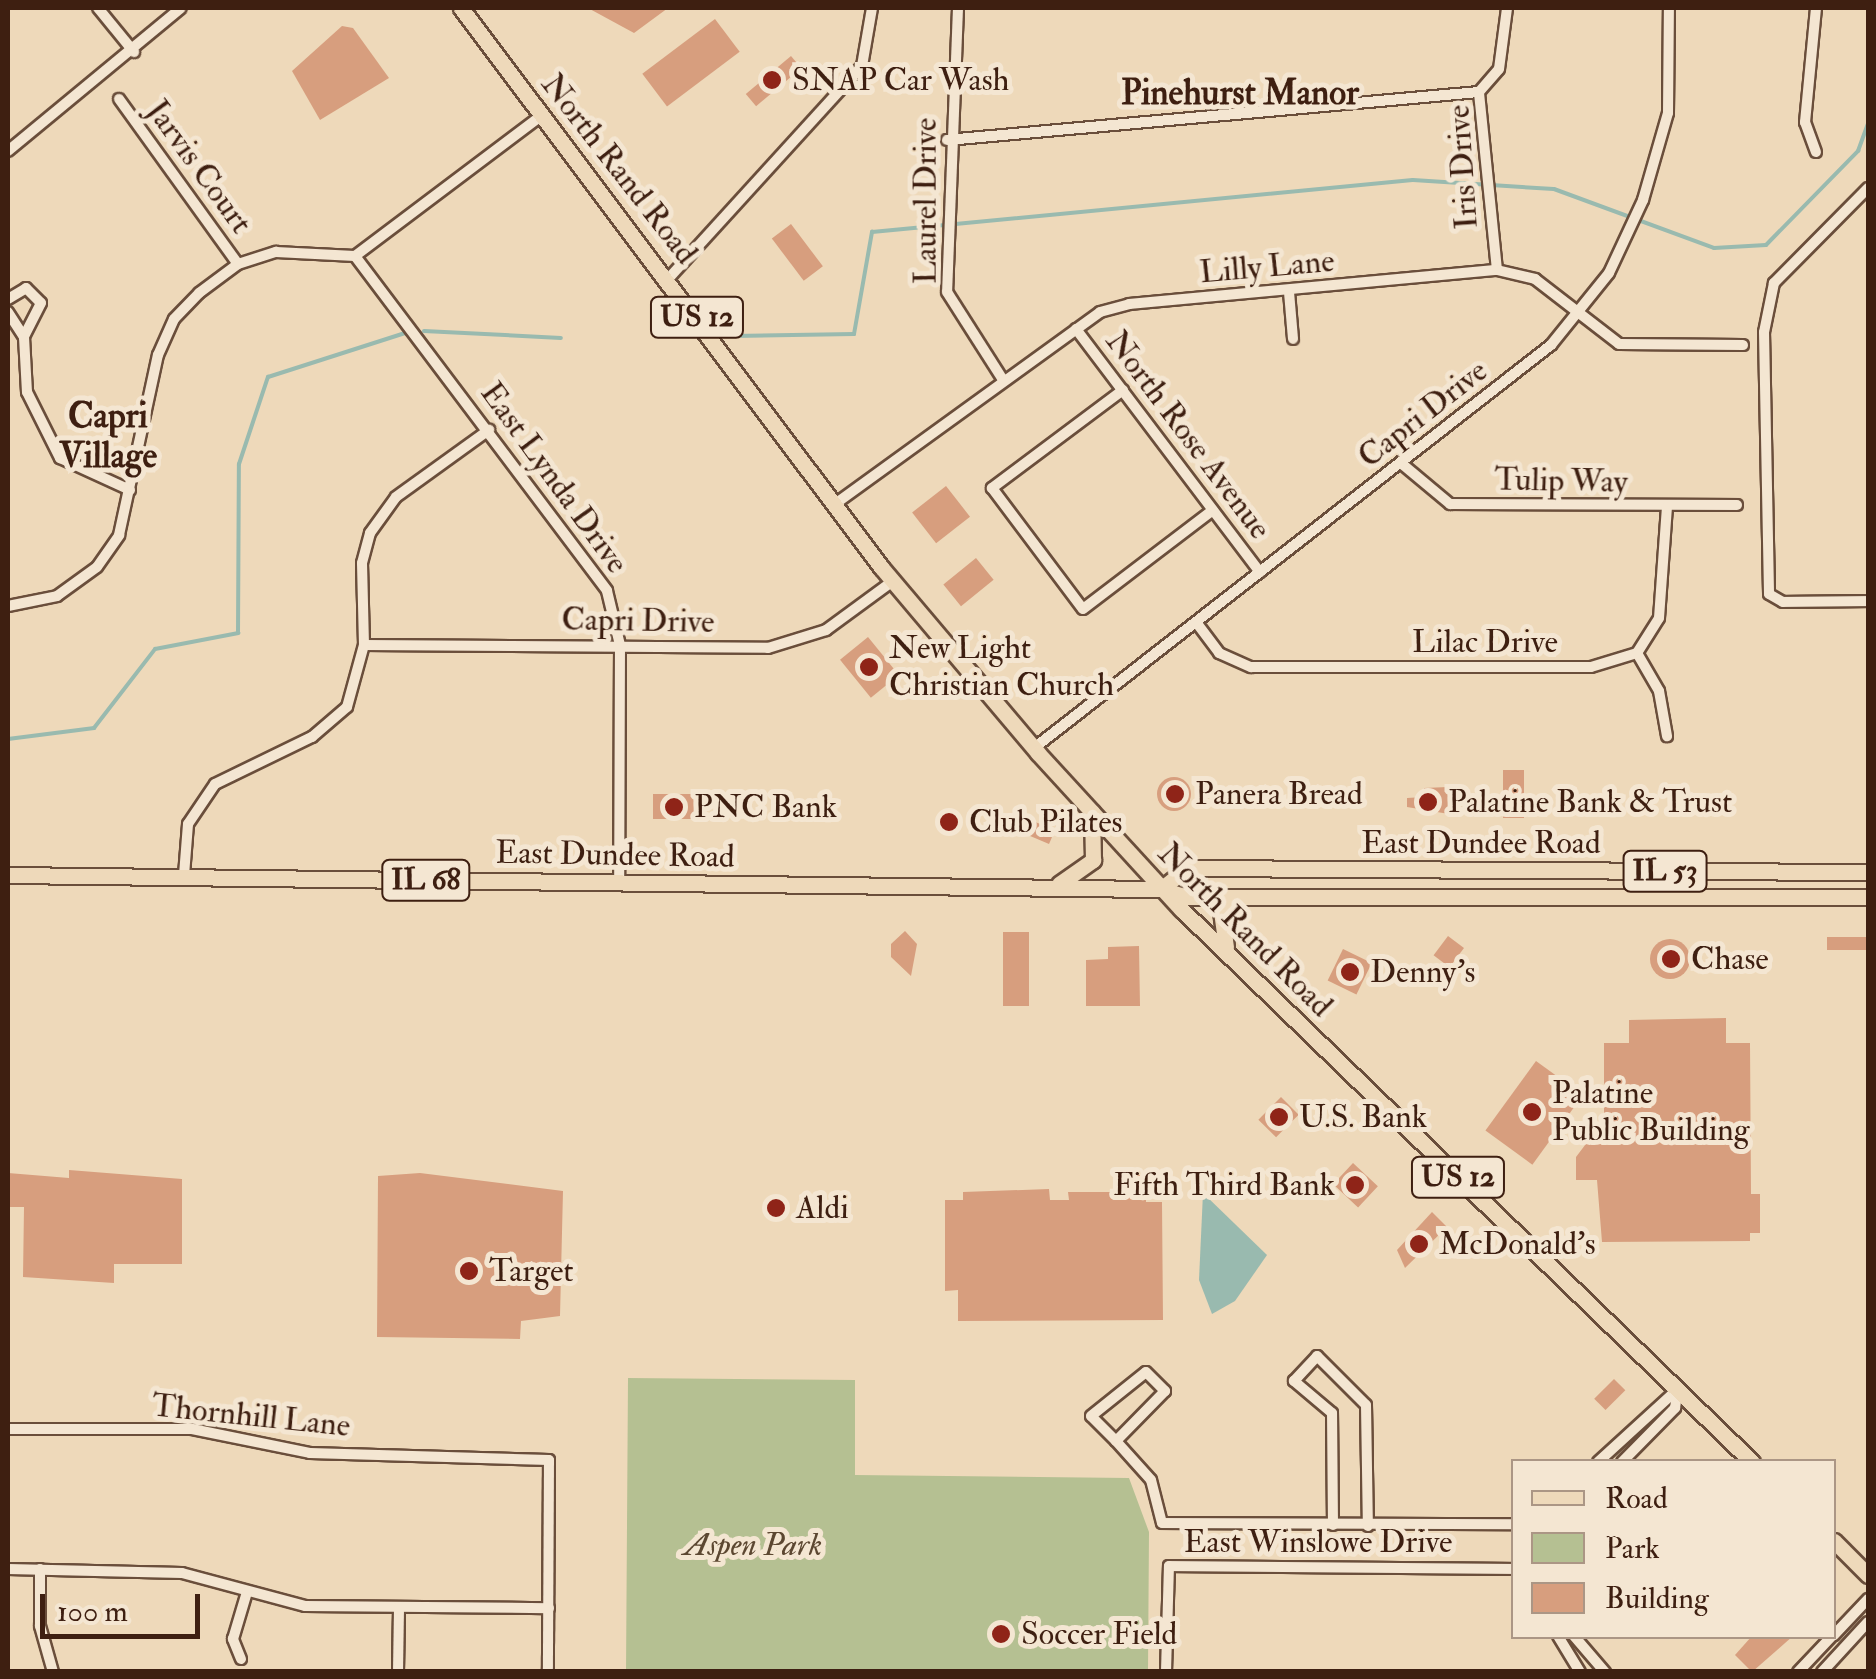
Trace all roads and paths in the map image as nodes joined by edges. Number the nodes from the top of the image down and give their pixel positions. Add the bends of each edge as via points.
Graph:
1 (98, 8) edge
2 (180, 8) edge
3 (461, 8) edge
4 (872, 8) edge
5 (958, 8) edge
6 (1507, 8) edge
7 (1668, 8) edge
8 (1816, 8) edge
9 (134, 52) junction
10 (1478, 92) junction
11 (119, 99) dead end
12 (542, 115) junction
13 (947, 140) junction
14 (8, 150) edge
15 (1816, 152) dead end
16 (1868, 188) edge
17 (355, 256) junction
18 (238, 264) junction
19 (1496, 270) junction
20 (670, 278) junction
21 (1290, 292) junction
22 (8, 298) edge
23 (8, 312) edge
24 (1575, 317) junction
25 (1076, 329) junction
26 (24, 337) junction
27 (1293, 339) dead end
28 (1743, 344) dead end
29 (1003, 380) junction
30 (1124, 390) junction
31 (489, 430) junction
32 (1400, 464) junction
33 (130, 490) junction
34 (835, 504) junction
35 (1737, 505) dead end
36 (1667, 507) junction
37 (1212, 510) junction
38 (1260, 572) junction
39 (892, 582) junction
40 (1868, 601) edge
41 (10, 606) edge
42 (1196, 622) junction
43 (364, 644) junction
44 (620, 645) junction
45 (1637, 653) junction
46 (1667, 736) dead end
47 (1034, 748) junction
48 (1092, 812) junction
49 (1868, 872) edge
50 (8, 875) edge
51 (184, 876) junction
52 (620, 884) junction
53 (1045, 888) junction
54 (1161, 888) junction
55 (1868, 897) edge
56 (1242, 898) junction
57 (1230, 956) junction
58 (1678, 1389) junction
59 (8, 1429) edge
60 (1116, 1441) junction
61 (1601, 1459) edge
62 (1625, 1459) edge
63 (1749, 1459) edge
64 (1511, 1524) edge
65 (1333, 1525) junction
66 (1368, 1526) junction
67 (1836, 1543) edge
68 (8, 1569) edge
69 (40, 1569) junction
70 (1511, 1570) edge
71 (1868, 1575) edge
72 (247, 1592) junction
73 (1868, 1599) edge
74 (398, 1607) junction
75 (549, 1608) junction
76 (1868, 1622) edge
77 (1836, 1633) edge
78 (1560, 1639) edge
79 (1576, 1639) edge
80 (1830, 1639) edge
81 (241, 1659) dead end
82 (1598, 1670) edge
83 (53, 1672) edge
84 (398, 1672) edge
85 (548, 1672) edge
86 (1166, 1672) edge
87 (1580, 1672) edge
88 (1798, 1672) edge
89 (1822, 1672) edge

1 - 9 street
2 - 9 street
3 - 12 main road, North Rand Road / US 12
4 - 20 street via 862,66
5 - 13 street, Laurel Drive
6 - 10 street, Iris Drive via 1498,69
7 - 24 street, Capri Drive via 1668,112 1643,200 1609,273
8 - 15 street via 1805,122
9 - 14 street
10 - 13 street
10 - 19 street, Iris Drive
11 - 18 street, Jarvis Court
12 - 17 street
12 - 20 main road, North Rand Road / US 12
13 - 29 street, Laurel Drive via 947,292
16 - 40 street via 1774,283 1764,332 1769,594 1783,602
17 - 18 street via 276,252
17 - 31 street, East Lynda Drive
18 - 33 street via 174,319 158,355
19 - 21 street, Lilly Lane
19 - 24 street, Lilly Lane via 1535,279
20 - 34 main road, North Rand Road / US 12
21 - 25 street, Lilly Lane via 1128,304
21 - 27 street
22 - 26 street via 26,288 40,298
23 - 26 street
24 - 28 street, Lilly Lane via 1618,344
24 - 32 street, Capri Drive via 1551,346
25 - 29 street, Lilly Lane
25 - 30 street, North Rose Avenue
26 - 33 street via 27,392 60,458
29 - 34 street, Lilly Lane
30 - 37 street, North Rose Avenue
30 - 37 street via 992,488 1083,609
31 - 43 street via 396,496 370,532 362,564
31 - 44 street, East Lynda Drive via 607,591
32 - 36 street, Tulip Way via 1450,504
32 - 38 street, Capri Drive
33 - 41 street via 119,535 97,567 57,596
34 - 39 main road, North Rand Road / US 12
35 - 36 street, Tulip Way
36 - 45 street via 1665,591
37 - 38 street, North Rose Avenue
38 - 42 street, Capri Drive
39 - 44 street, Capri Drive via 797,644
39 - 47 main road, North Rand Road / US 12
42 - 45 street, Lilac Drive via 1219,654 1251,667 1591,667
42 - 47 street, Capri Drive
43 - 44 street, Capri Drive
43 - 51 street via 358,684 328,728 245,766 200,803 188,824
44 - 52 street, East Lynda Drive
45 - 46 street via 1659,691
47 - 48 main road, North Rand Road / US 12
48 - 53 main road via 1093,860 1073,880
48 - 54 main road, North Rand Road / US 12
49 - 54 main road, East Dundee Road / IL 53 via 1186,868
50 - 51 main road, East Dundee Road / IL 68
51 - 52 main road, East Dundee Road / IL 68
52 - 53 main road, East Dundee Road / IL 68
53 - 54 main road, East Dundee Road / IL 68
54 - 56 main road, East Dundee Road / IL 53
54 - 57 main road, North Rand Road / US 12
55 - 56 main road, East Dundee Road / IL 53
56 - 57 main road via 1219,920
57 - 58 main road, North Rand Road / US 12
58 - 61 street
58 - 62 street via 1674,1408
58 - 63 main road, North Rand Road / US 12
59 - 75 street, Thornhill Lane via 192,1430 310,1452 550,1460
60 - 60 street via 1164,1391 1146,1372 1094,1410 1094,1422
60 - 65 street, East Winslowe Drive via 1152,1480 1162,1524
64 - 66 street, East Winslowe Drive
65 - 66 street, East Winslowe Drive
65 - 66 street, East Winslowe Drive via 1332,1413 1294,1381 1317,1356 1366,1405
67 - 71 main road
68 - 69 street
69 - 72 street via 182,1574
69 - 83 street via 42,1636
70 - 86 street, East Winslowe Drive via 1169,1566
72 - 74 street via 305,1606
72 - 81 street via 233,1639
73 - 77 street
74 - 75 street
74 - 84 street
75 - 85 street
76 - 89 street
78 - 87 street
79 - 82 street
80 - 88 street

